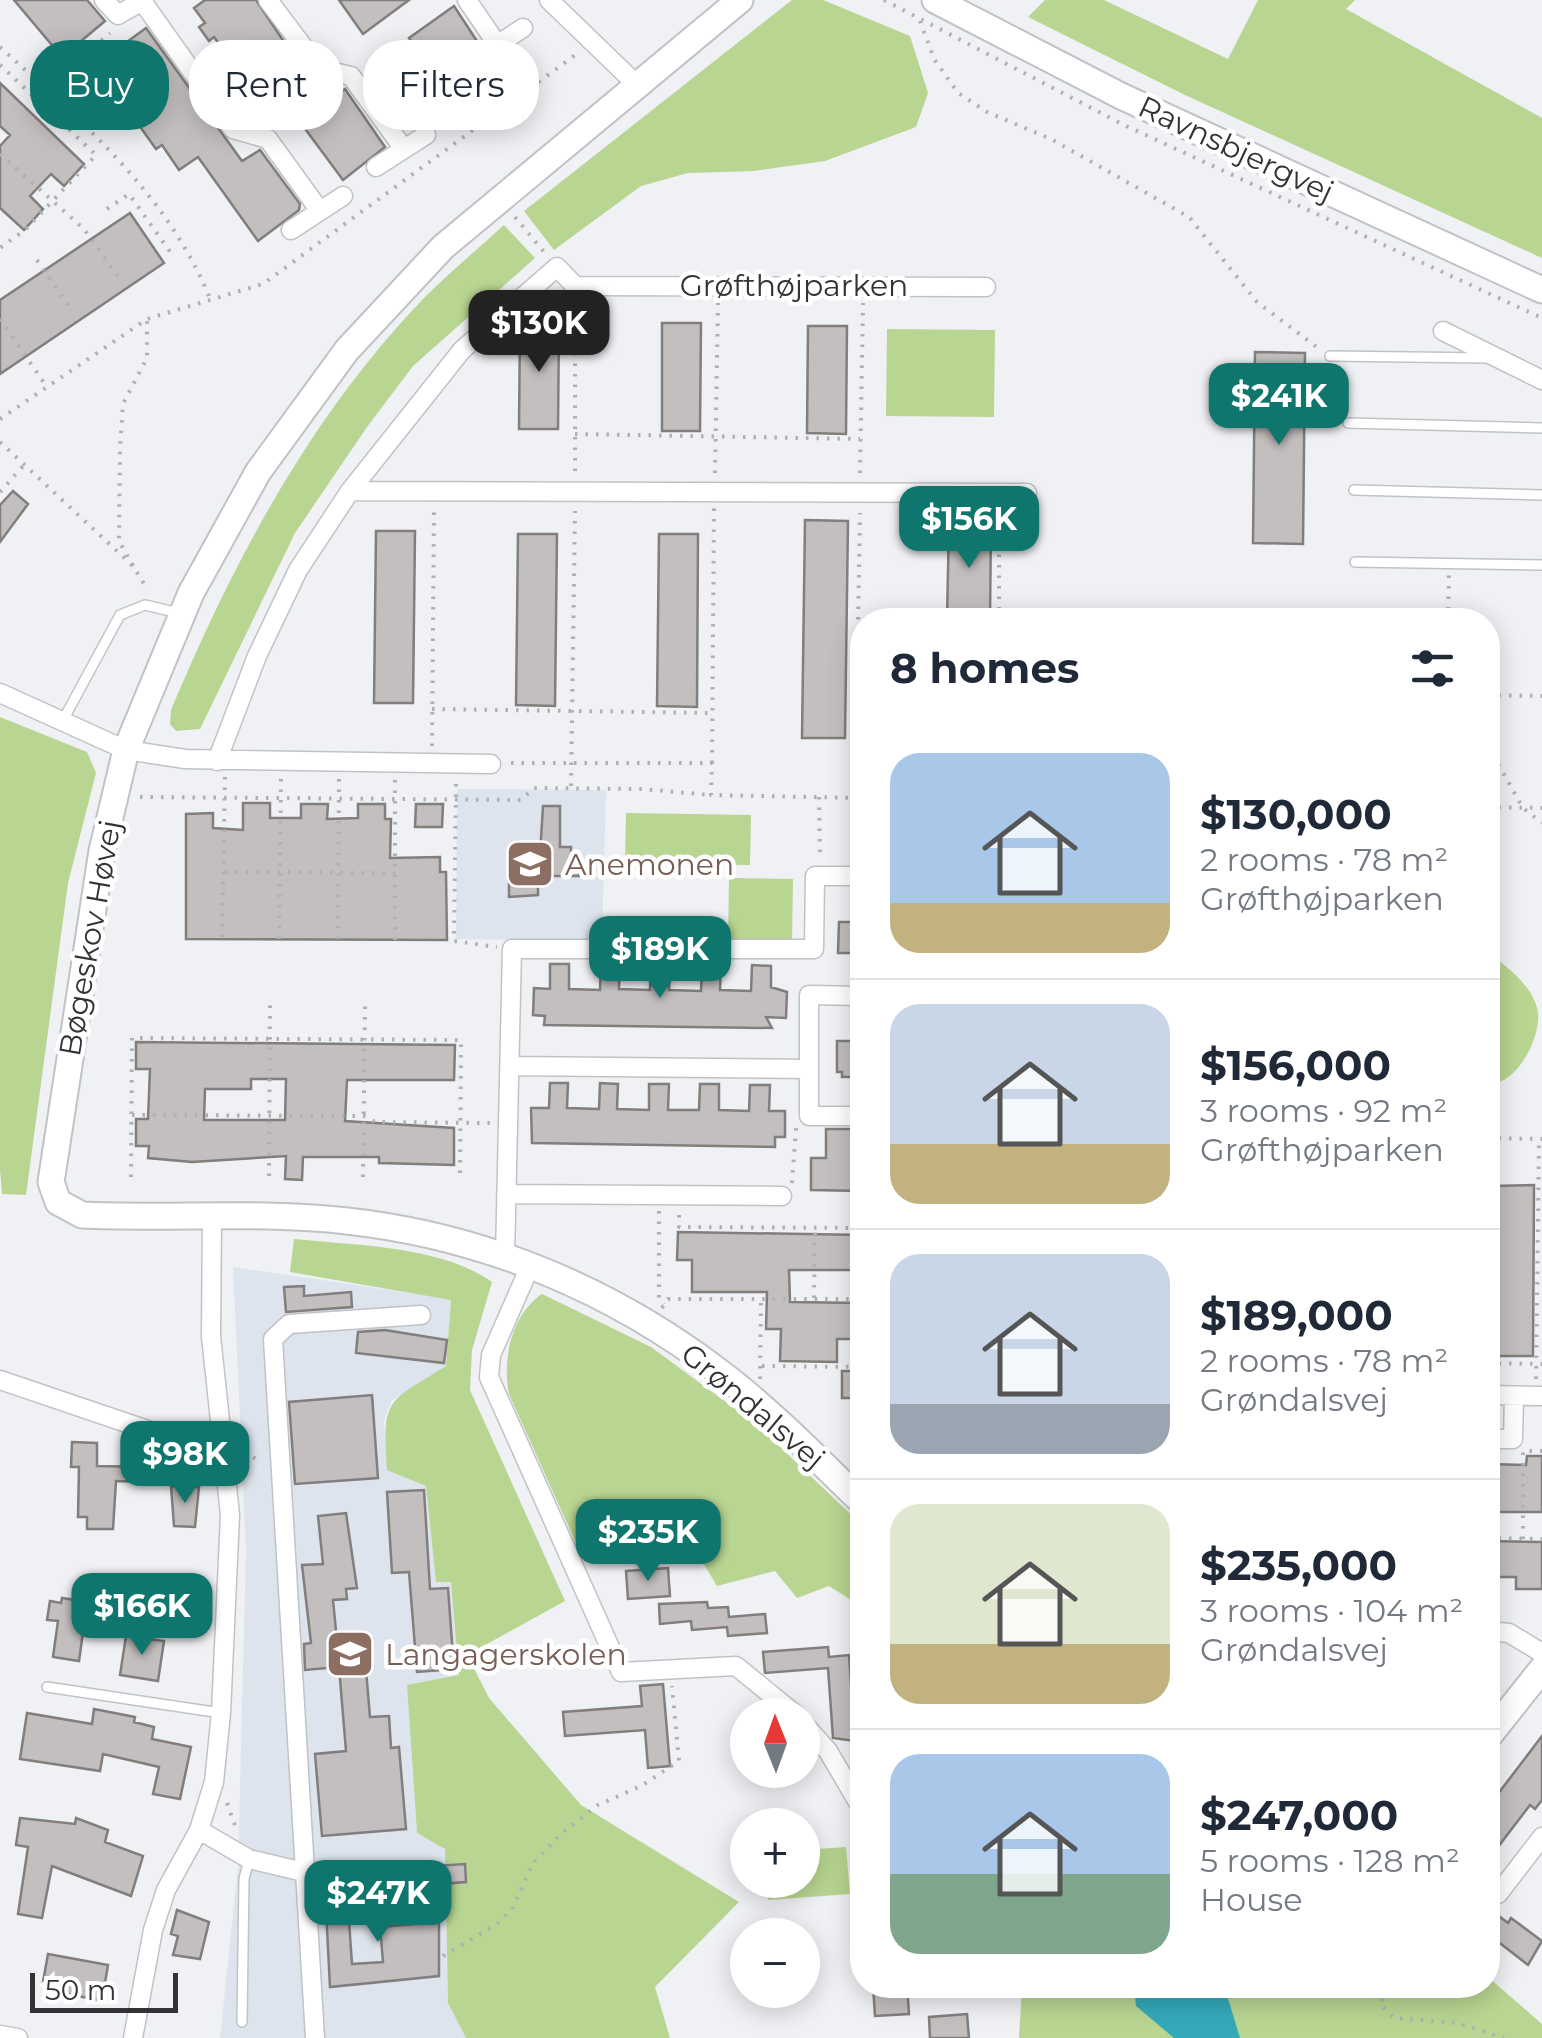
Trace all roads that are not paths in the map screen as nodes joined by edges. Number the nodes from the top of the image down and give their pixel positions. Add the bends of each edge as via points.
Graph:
1 (104, 0) edge
2 (268, 0) edge
3 (466, 0) edge
4 (548, 0) edge
5 (740, 0) edge
6 (143, 1) edge
7 (928, 11) edge
8 (524, 28) dead end
9 (498, 40) edge
10 (505, 40) edge
11 (636, 84) junction
12 (426, 135) dead end
13 (404, 149) junction
14 (376, 167) dead end
15 (343, 196) dead end
16 (320, 211) junction
17 (291, 230) dead end
18 (986, 287) dead end
19 (1542, 290) edge
20 (1443, 331) dead end
21 (1330, 356) road end
22 (1500, 358) junction
23 (1542, 380) edge
24 (1348, 423) dead end
25 (1542, 428) edge
26 (1354, 490) dead end
27 (350, 491) junction
28 (1026, 492) dead end
29 (1542, 495) edge
30 (1356, 562) dead end
31 (1542, 564) edge
32 (181, 614) junction
33 (0, 693) edge
34 (62, 723) junction
35 (126, 750) junction
36 (221, 762) junction
37 (491, 764) road end
38 (850, 876) edge
39 (850, 996) edge
40 (509, 1066) junction
41 (810, 1069) junction
42 (850, 1116) edge
43 (506, 1194) junction
44 (782, 1196) road end
45 (212, 1216) junction
46 (505, 1256) junction
47 (531, 1264) junction
48 (422, 1315) dead end
49 (0, 1380) edge
50 (1500, 1396) edge
51 (1514, 1396) junction
52 (1539, 1396) edge
53 (1500, 1439) edge
54 (223, 1440) junction
55 (850, 1491) edge
56 (1500, 1632) edge
57 (1542, 1653) edge
58 (1542, 1668) edge
59 (47, 1687) dead end
60 (775, 1698) edge
61 (221, 1713) junction
62 (1500, 1722) edge
63 (820, 1743) edge
64 (850, 1788) edge
65 (198, 1830) junction
66 (1542, 1837) edge
67 (249, 1859) junction
68 (304, 1872) junction
69 (1500, 1891) edge
70 (242, 2022) dead end
71 (0, 2035) edge
72 (18, 2038) edge
73 (133, 2038) edge
74 (315, 2038) edge

1 - 6 street via 118,15
2 - 13 street via 320,70 351,76
3 - 9 street
4 - 11 street
5 - 11 street, Bøgeskov Høvej
6 - 16 street via 233,129 268,138
7 - 19 street, Ravnsbjergvej
8 - 10 street
11 - 32 street, Bøgeskov Høvej via 498,198 391,299 258,472
12 - 13 street
13 - 14 street
15 - 16 street
16 - 17 street
18 - 27 street, Grøfthøjparken via 576,286 557,267 462,350
20 - 22 street
21 - 22 lane
22 - 23 street
24 - 25 lane
26 - 29 lane
27 - 28 street
27 - 36 street via 298,570 257,656
30 - 31 lane
32 - 34 lane via 151,606 120,615
32 - 35 street, Bøgeskov Høvej
33 - 34 street
34 - 35 street
35 - 36 street
35 - 45 street, Bøgeskov Høvej via 78,992 52,1192 82,1215
36 - 37 street
38 - 40 street via 815,876 814,949 512,948
39 - 41 street via 809,996
40 - 41 street
40 - 43 street
41 - 42 street via 809,1116
43 - 44 street
43 - 46 street
45 - 46 street, Grøndalsvej via 385,1226
45 - 54 street via 210,1336
46 - 47 street, Grøndalsvej
47 - 55 street, Grøndalsvej via 658,1314
47 - 60 street via 489,1376 621,1672 736,1666
48 - 68 street via 289,1324 277,1330 273,1343
49 - 54 street via 174,1439
50 - 51 street
51 - 52 street
51 - 53 street via 1514,1440
54 - 61 street via 230,1515
56 - 57 street
58 - 62 street
59 - 61 lane
61 - 65 street via 214,1782
63 - 64 street
65 - 67 street
65 - 73 street via 153,1930
66 - 69 street
67 - 68 street
67 - 70 lane
68 - 74 street
71 - 72 street

